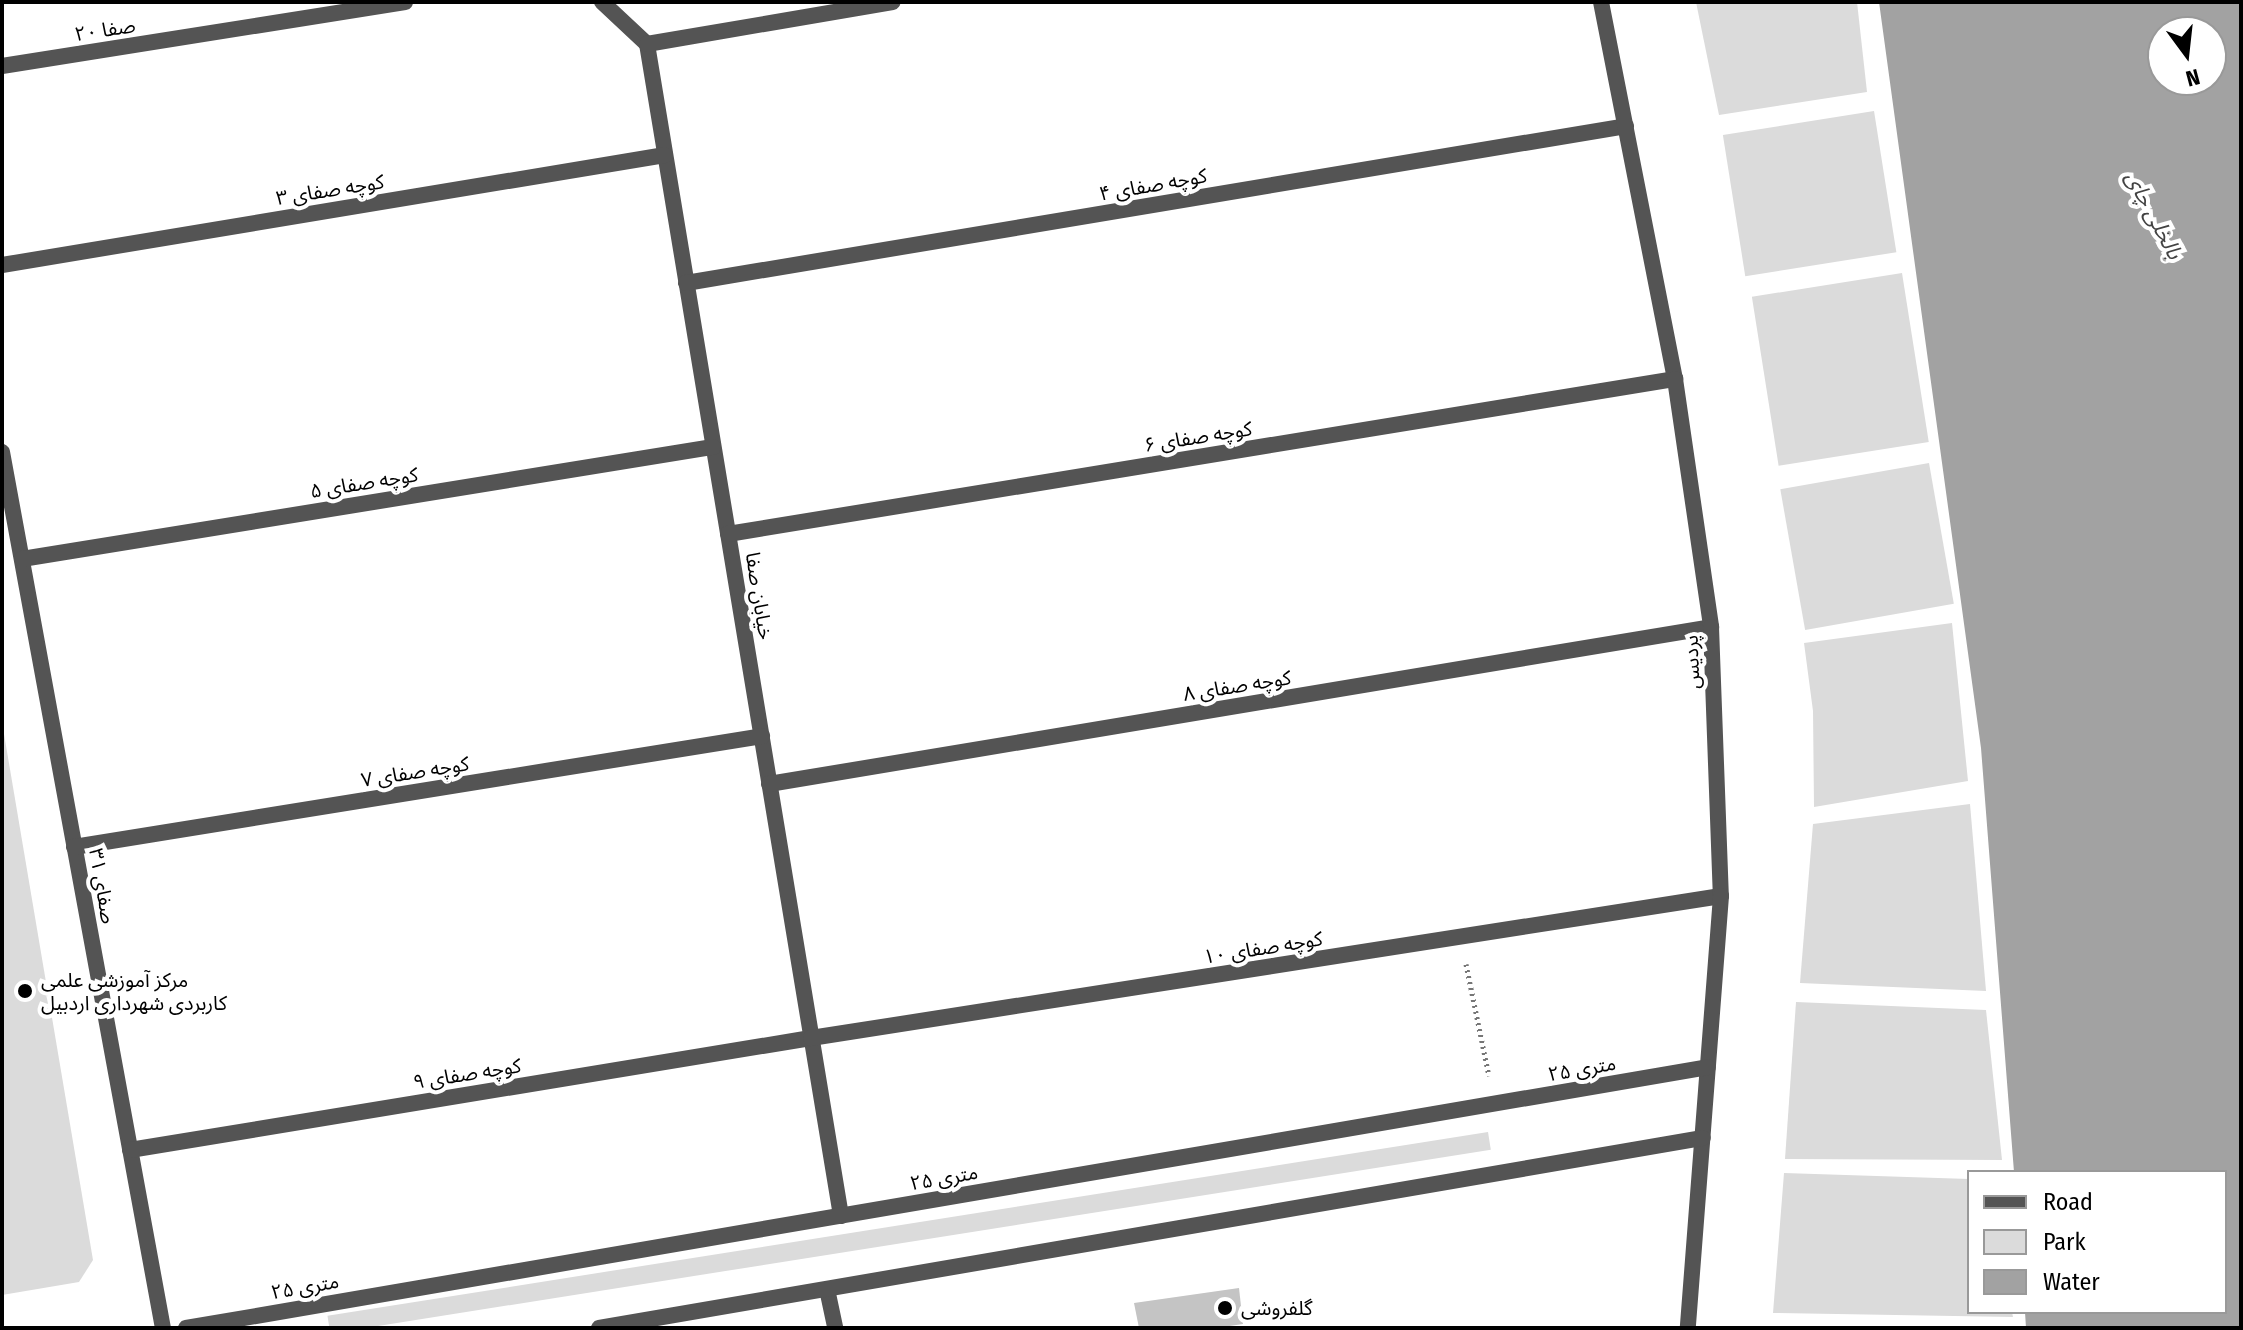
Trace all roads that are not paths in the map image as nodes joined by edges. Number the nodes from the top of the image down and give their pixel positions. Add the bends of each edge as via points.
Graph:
1 (405, 2) edge
2 (602, 2) edge
3 (892, 2) edge
4 (1601, 2) edge
5 (647, 44) junction
6 (2, 66) edge
7 (1626, 126) junction
8 (665, 155) junction
9 (2, 265) edge
10 (686, 283) junction
11 (1675, 379) junction
12 (713, 447) junction
13 (2, 452) edge
14 (728, 534) junction
15 (22, 559) junction
16 (1711, 627) junction
17 (762, 736) junction
18 (769, 784) junction
19 (74, 847) junction
20 (1721, 896) junction
21 (811, 1038) junction
22 (1708, 1067) junction
23 (1703, 1138) junction
24 (130, 1150) junction
25 (841, 1216) junction
26 (827, 1289) junction
27 (163, 1328) edge
28 (186, 1328) edge
29 (599, 1328) edge
30 (835, 1328) edge
31 (1688, 1328) edge

1 - 6 street, صفا ۲۰
2 - 5 street
3 - 5 street
4 - 7 street, پردیس
5 - 8 street, خیابان صفا
7 - 10 street, کوچه صفای ۴
7 - 11 street, پردیس
8 - 9 street, کوچه صفای ۳
8 - 10 street, خیابان صفا
10 - 12 street, خیابان صفا
11 - 14 street, کوچه صفای ۶
11 - 16 street, پردیس
12 - 14 street, خیابان صفا
12 - 15 street, کوچه صفای ۵
13 - 15 street, صفای ۳۱
14 - 17 street, خیابان صفا
15 - 19 street, صفای ۳۱
16 - 18 street, کوچه صفای ۸
16 - 20 street, پردیس
17 - 18 street, خیابان صفا
17 - 19 street, کوچه صفای ۷
18 - 21 street, خیابان صفا
19 - 24 street, صفای ۳۱
20 - 21 street, کوچه صفای ۱۰
20 - 22 street, پردیس
21 - 24 street, کوچه صفای ۹
21 - 25 street, خیابان صفا
22 - 23 street, پردیس
22 - 25 street, ۲۵ متری
23 - 26 street
23 - 31 street, پردیس
24 - 27 street, صفای ۳۱
25 - 28 street, ۲۵ متری
26 - 29 street
26 - 30 street

